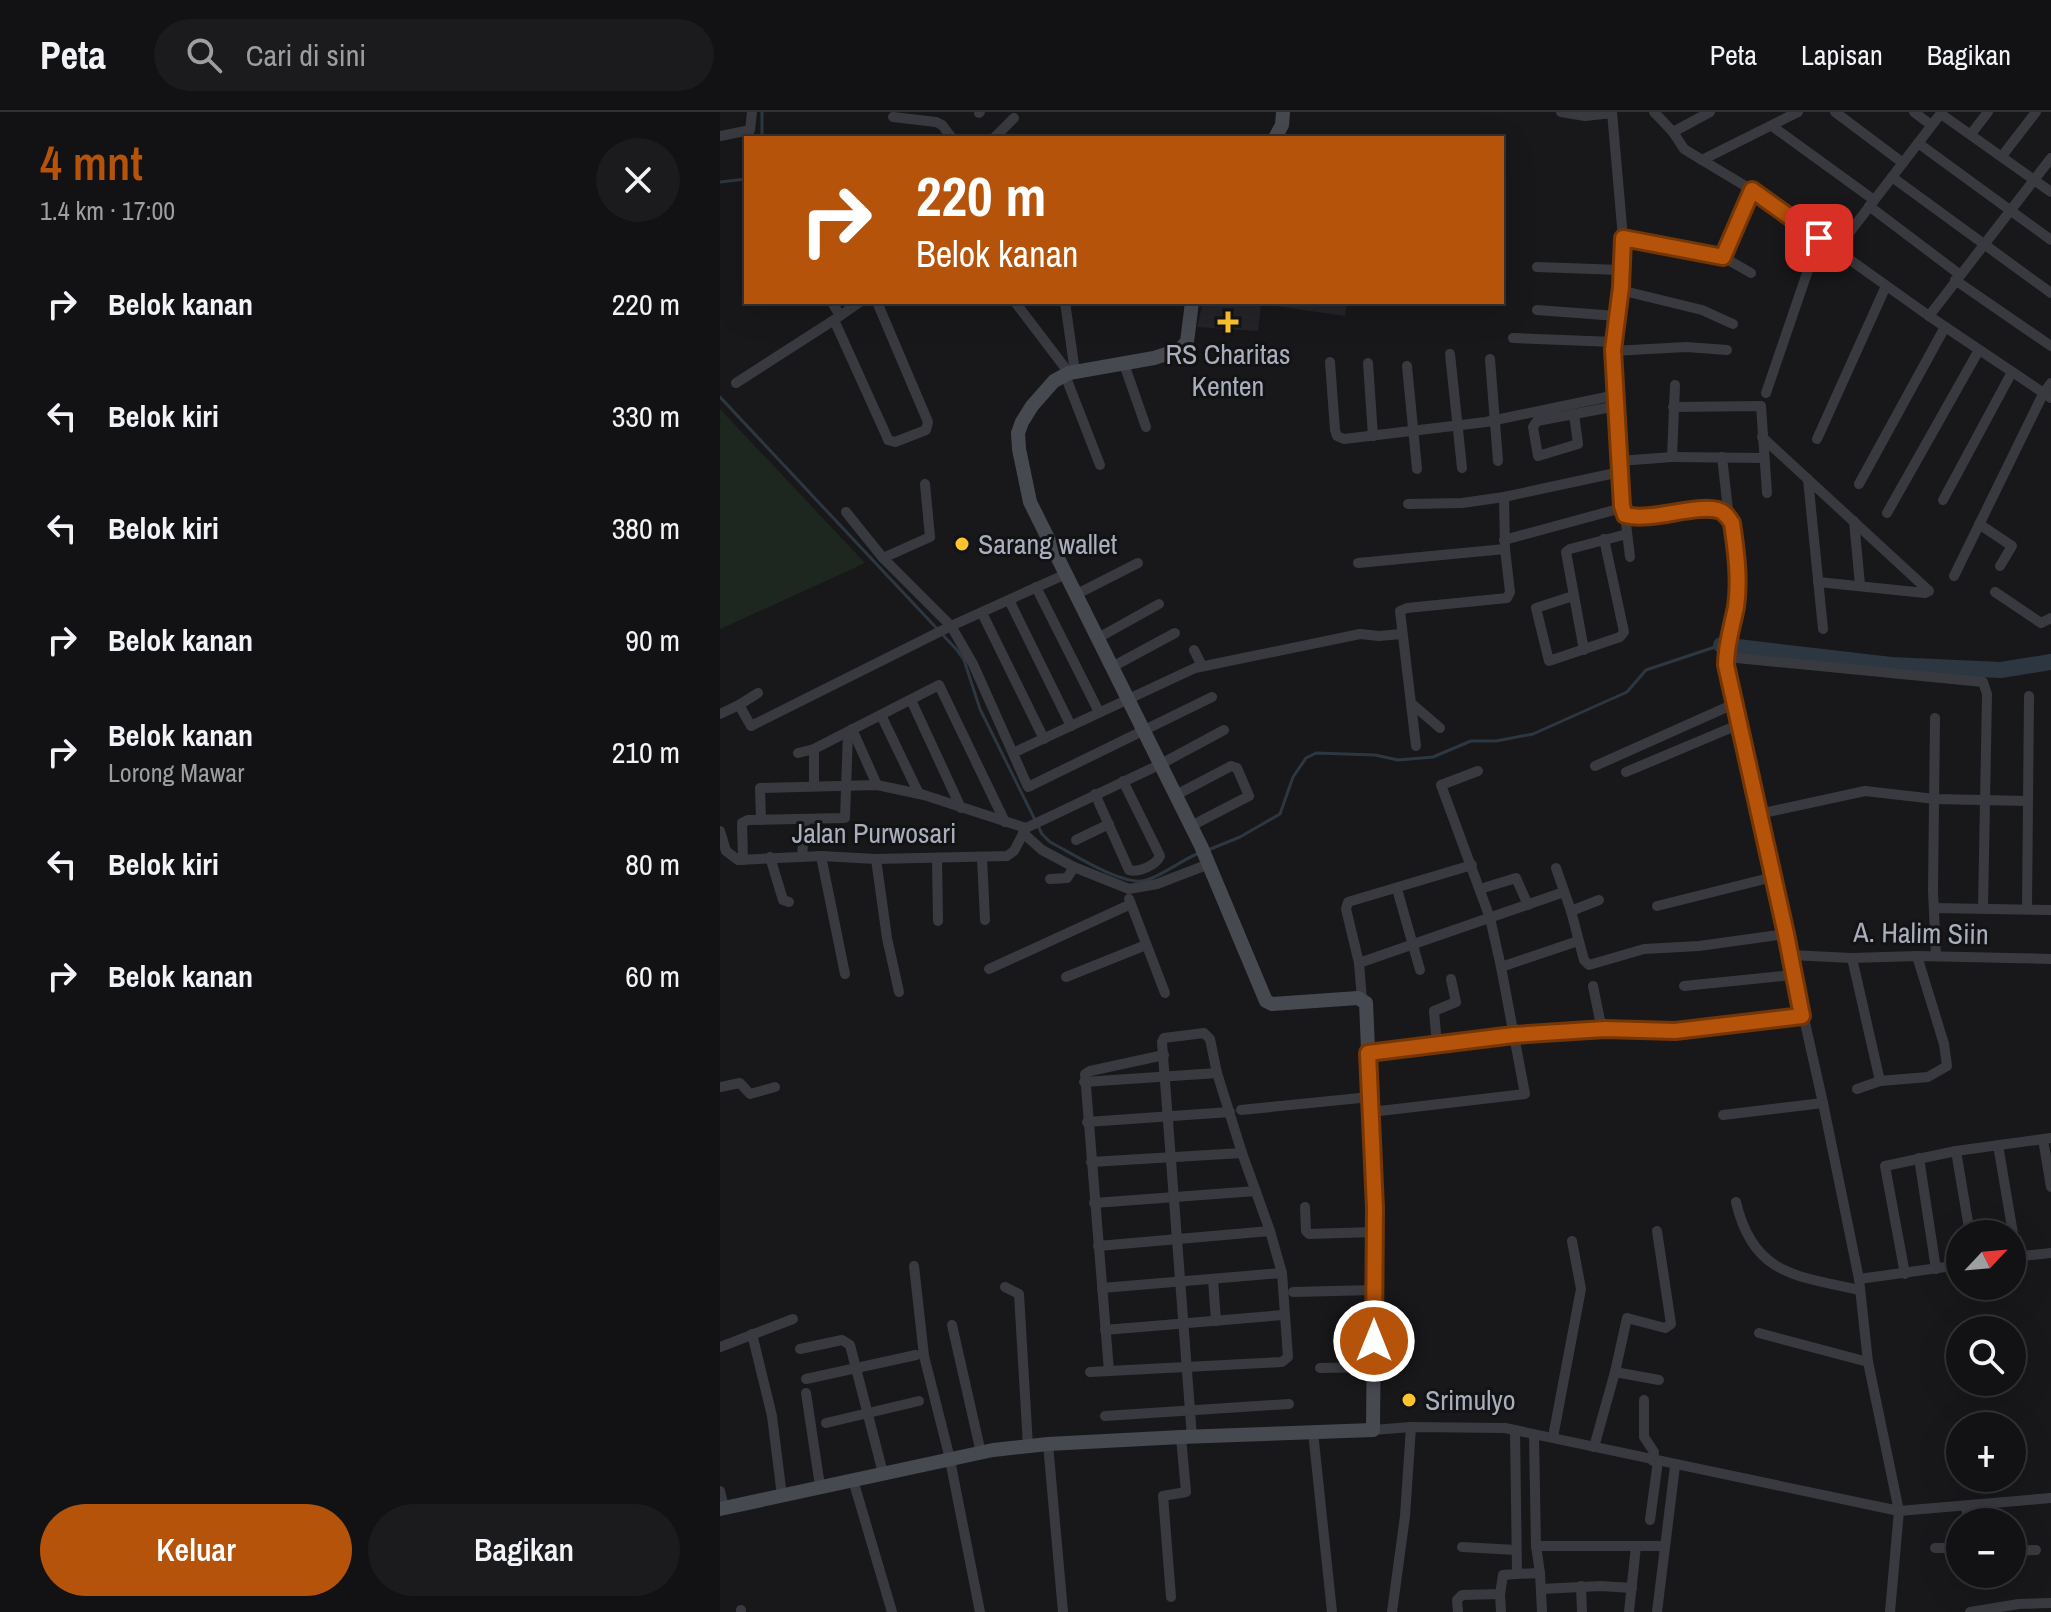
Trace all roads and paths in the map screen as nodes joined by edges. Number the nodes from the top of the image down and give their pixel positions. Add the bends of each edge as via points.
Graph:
1 (752, 112) edge
2 (1283, 112) edge
3 (1561, 112) edge
4 (1612, 112) edge
5 (1654, 112) edge
6 (1710, 112) edge
7 (1798, 112) edge
8 (1835, 112) edge
9 (1914, 112) edge
10 (1988, 112) edge
11 (2036, 112) edge
12 (1941, 113) edge
13 (893, 117) dead end
14 (1014, 118) dead end
15 (1931, 125) junction
16 (1772, 126) junction
17 (1673, 132) junction
18 (1971, 134) junction
19 (720, 136) edge
20 (950, 136) edge
21 (996, 136) edge
22 (1276, 136) edge
23 (1918, 143) junction
24 (2002, 156) junction
25 (2051, 158) edge
26 (1702, 160) junction
27 (1903, 163) junction
28 (1892, 177) junction
29 (2035, 179) junction
30 (1752, 190) junction
31 (2051, 192) edge
32 (1871, 203) junction
33 (2009, 211) junction
34 (1623, 238) junction
35 (1819, 238) junction
36 (2051, 240) edge
37 (1983, 244) junction
38 (1836, 250) junction
39 (1723, 257) junction
40 (1537, 267) dead end
41 (1622, 270) junction
42 (1751, 273) dead end
43 (1957, 277) junction
44 (1886, 286) junction
45 (1620, 290) junction
46 (2051, 293) edge
47 (833, 304) edge
48 (857, 304) edge
49 (878, 304) edge
50 (1017, 304) edge
51 (1065, 304) edge
52 (1192, 304) edge
53 (1537, 310) dead end
54 (1617, 316) junction
55 (1929, 316) junction
56 (837, 318) junction
57 (1733, 324) dead end
58 (1945, 327) junction
59 (1513, 338) dead end
60 (1613, 346) junction
61 (2051, 346) edge
62 (1727, 350) dead end
63 (1979, 350) junction
64 (1450, 354) dead end
65 (1490, 359) dead end
66 (1330, 362) dead end
67 (1368, 363) dead end
68 (1124, 364) junction
69 (1407, 366) dead end
70 (2012, 372) junction
71 (1070, 374) junction
72 (736, 383) dead end
73 (1675, 385) dead end
74 (2049, 391) edge
75 (1766, 393) dead end
76 (1616, 401) junction
77 (1673, 407) junction
78 (1574, 414) junction
79 (1495, 420) junction
80 (1457, 425) junction
81 (1146, 427) dead end
82 (1413, 430) junction
83 (1373, 436) junction
84 (1762, 437) junction
85 (1817, 439) dead end
86 (1672, 457) junction
87 (1722, 457) junction
88 (1764, 458) junction
89 (1498, 461) dead end
90 (1100, 465) dead end
91 (1620, 467) junction
92 (1462, 468) dead end
93 (1417, 469) dead end
94 (1808, 479) junction
95 (925, 484) dead end
96 (1859, 484) dead end
97 (1767, 493) dead end
98 (1504, 497) junction
99 (1943, 500) dead end
100 (1408, 504) dead end
101 (846, 512) dead end
102 (1624, 512) junction
103 (1887, 513) dead end
104 (1729, 518) junction
105 (1854, 521) junction
106 (1979, 524) junction
107 (1627, 534) junction
108 (1604, 539) junction
109 (1504, 544) junction
110 (1630, 557) dead end
111 (883, 558) junction
112 (1138, 563) dead end
113 (1358, 563) dead end
114 (2000, 566) dead end
115 (1066, 574) junction
116 (1954, 576) dead end
117 (1818, 582) junction
118 (1860, 585) junction
119 (1036, 587) junction
120 (1995, 592) dead end
121 (1077, 594) junction
122 (1573, 596) junction
123 (1009, 600) junction
124 (1159, 604) dead end
125 (982, 613) junction
126 (2051, 618) edge
127 (949, 628) junction
128 (1823, 629) dead end
129 (1175, 633) dead end
130 (1401, 634) junction
131 (1098, 638) junction
132 (1194, 650) dead end
133 (1584, 650) junction
134 (1726, 657) junction
135 (1202, 666) junction
136 (1112, 667) junction
137 (758, 693) dead end
138 (2029, 696) dead end
139 (1212, 697) dead end
140 (1128, 699) junction
141 (911, 700) junction
142 (1411, 703) junction
143 (1736, 703) junction
144 (739, 705) junction
145 (1099, 712) junction
146 (720, 714) edge
147 (881, 715) junction
148 (1935, 718) dead end
149 (1740, 724) junction
150 (1071, 726) junction
151 (1440, 728) dead end
152 (850, 730) junction
153 (1224, 730) dead end
154 (1144, 732) junction
155 (1044, 739) junction
156 (1416, 746) dead end
157 (814, 749) junction
158 (798, 753) dead end
159 (1013, 753) junction
160 (1161, 764) junction
161 (1595, 766) dead end
162 (1478, 771) dead end
163 (1626, 772) dead end
164 (1123, 781) junction
165 (814, 785) junction
166 (846, 785) junction
167 (877, 785) junction
168 (919, 794) junction
169 (1095, 794) junction
170 (1176, 795) junction
171 (1935, 799) junction
172 (1985, 800) junction
173 (2028, 801) junction
174 (961, 808) junction
175 (1759, 814) junction
176 (805, 819) junction
177 (761, 820) junction
178 (1005, 822) junction
179 (1109, 824) junction
180 (1191, 826) junction
181 (1027, 829) junction
182 (720, 833) edge
183 (1076, 840) dead end
184 (821, 856) junction
185 (770, 857) junction
186 (802, 857) junction
187 (937, 858) junction
188 (982, 858) junction
189 (876, 859) junction
190 (743, 860) junction
191 (1208, 862) junction
192 (1472, 865) junction
193 (1074, 867) junction
194 (1556, 868) dead end
195 (1773, 877) junction
196 (1050, 879) dead end
197 (1134, 882) junction
198 (1397, 889) junction
199 (1480, 889) junction
200 (1564, 892) junction
201 (1599, 900) dead end
202 (789, 902) dead end
203 (1131, 904) junction
204 (1528, 905) junction
205 (1657, 906) dead end
206 (1934, 908) junction
207 (1983, 908) junction
208 (2027, 909) junction
209 (2051, 910) edge
210 (1571, 911) junction
211 (1490, 918) junction
212 (985, 920) dead end
213 (938, 921) dead end
214 (1786, 934) junction
215 (1578, 941) junction
216 (1146, 945) junction
217 (1412, 945) junction
218 (1790, 955) junction
219 (1917, 956) junction
220 (1936, 956) junction
221 (1852, 958) junction
222 (2051, 959) edge
223 (1359, 963) junction
224 (1501, 967) junction
225 (989, 969) dead end
226 (1420, 970) dead end
227 (845, 974) dead end
228 (1793, 975) junction
229 (1066, 977) dead end
230 (1451, 979) dead end
231 (1593, 986) dead end
232 (1684, 986) dead end
233 (899, 992) dead end
234 (1165, 993) dead end
235 (1362, 999) junction
236 (1802, 1016) junction
237 (1602, 1030) junction
238 (1514, 1035) junction
239 (1437, 1045) junction
240 (1368, 1053) junction
241 (1164, 1055) junction
242 (1217, 1073) junction
243 (1166, 1076) junction
244 (1880, 1081) junction
245 (1084, 1082) junction
246 (720, 1087) edge
247 (775, 1087) dead end
248 (1857, 1089) dead end
249 (1823, 1103) junction
250 (1370, 1105) junction
251 (1236, 1111) junction
252 (1723, 1115) dead end
253 (1169, 1117) junction
254 (1087, 1122) junction
255 (2047, 1138) edge
256 (1998, 1145) junction
257 (1956, 1151) junction
258 (1242, 1153) junction
259 (1172, 1157) junction
260 (1919, 1158) junction
261 (1091, 1162) junction
262 (2051, 1187) edge
263 (1256, 1191) junction
264 (1175, 1197) junction
265 (1736, 1202) dead end
266 (1094, 1203) junction
267 (1305, 1207) dead end
268 (1968, 1220) edge
269 (2009, 1220) edge
270 (1270, 1231) junction
271 (1657, 1231) dead end
272 (1375, 1232) junction
273 (1178, 1239) junction
274 (1572, 1241) dead end
275 (1098, 1246) junction
276 (2051, 1253) edge
277 (2026, 1256) edge
278 (914, 1266) dead end
279 (1946, 1267) edge
280 (1936, 1269) junction
281 (1282, 1273) junction
282 (1905, 1274) junction
283 (1213, 1279) junction
284 (1182, 1281) junction
285 (1859, 1285) junction
286 (1005, 1287) dead end
287 (1102, 1288) junction
288 (1374, 1290) junction
289 (1293, 1292) dead end
290 (1283, 1315) junction
291 (793, 1319) dead end
292 (1216, 1321) junction
293 (1185, 1324) junction
294 (952, 1325) dead end
295 (1105, 1330) junction
296 (1759, 1333) dead end
297 (752, 1334) junction
298 (720, 1347) edge
299 (800, 1349) dead end
300 (916, 1355) dead end
301 (1868, 1362) junction
302 (1188, 1365) junction
303 (1373, 1367) junction
304 (1320, 1368) dead end
305 (856, 1369) junction
306 (1109, 1371) junction
307 (1090, 1372) dead end
308 (1615, 1372) junction
309 (806, 1379) dead end
310 (1659, 1380) dead end
311 (806, 1393) dead end
312 (1644, 1400) dead end
313 (919, 1401) dead end
314 (1289, 1404) dead end
315 (868, 1414) junction
316 (1105, 1416) dead end
317 (826, 1423) dead end
318 (1373, 1425) junction
319 (1411, 1427) junction
320 (1190, 1428) junction
321 (1515, 1430) junction
322 (1554, 1431) junction
323 (1313, 1432) junction
324 (1534, 1435) junction
325 (1027, 1440) junction
326 (1595, 1442) junction
327 (980, 1446) junction
328 (1049, 1449) junction
329 (949, 1458) junction
330 (1655, 1462) junction
331 (1675, 1471) junction
332 (883, 1473) junction
333 (855, 1484) junction
334 (820, 1486) junction
335 (782, 1496) junction
336 (2051, 1498) edge
337 (722, 1502) edge
338 (2002, 1508) edge
339 (1946, 1516) edge
340 (1899, 1518) junction
341 (1650, 1520) dead end
342 (1536, 1546) junction
343 (1636, 1546) junction
344 (1662, 1546) dead end
345 (1462, 1547) dead end
346 (1935, 1548) dead end
347 (1946, 1548) edge
348 (1516, 1550) junction
349 (2026, 1550) edge
350 (2036, 1550) dead end
351 (1540, 1573) junction
352 (1517, 1574) junction
353 (1581, 1586) junction
354 (1632, 1588) junction
355 (1541, 1589) junction
356 (1500, 1594) junction
357 (1171, 1597) dead end
358 (2051, 1603) edge
359 (892, 1612) edge
360 (980, 1612) edge
361 (1063, 1612) edge
362 (1332, 1612) edge
363 (1392, 1612) edge
364 (1458, 1612) edge
365 (1501, 1612) edge
366 (1542, 1612) edge
367 (1582, 1612) edge
368 (1629, 1612) edge
369 (1657, 1612) edge
370 (1890, 1612) edge
371 (1970, 1612) edge

1 - 19 street via 750,130
2 - 22 street
3 - 4 street
4 - 34 street
5 - 17 street
6 - 17 street
7 - 16 street
8 - 27 street
9 - 15 street
10 - 18 street
11 - 24 street
12 - 15 street
12 - 18 street
13 - 20 street via 936,122
14 - 21 street
15 - 23 street
16 - 26 street
16 - 32 street
17 - 26 street via 1684,149
18 - 24 street
23 - 27 street
23 - 33 street
24 - 29 street
25 - 29 street
26 - 30 street
27 - 28 street
28 - 32 street
28 - 37 street
29 - 31 street
29 - 33 street
30 - 35 street
30 - 39 street
32 - 38 street
32 - 43 street
33 - 36 street
33 - 37 street
34 - 39 street
34 - 41 street
35 - 38 street
35 - 75 street
37 - 43 street
37 - 46 street
38 - 44 street
39 - 42 street
40 - 41 street
41 - 45 street
43 - 55 street
43 - 61 street
44 - 55 street
44 - 85 street
45 - 54 street
45 - 57 street via 1702,310
47 - 56 street
48 - 56 street
49 - 56 street via 928,422 926,430 895,442 888,440
50 - 71 street
51 - 71 street
52 - 68 street via 1184,347
53 - 54 street
54 - 60 street
55 - 58 street
56 - 72 street
58 - 63 street
58 - 96 street
59 - 60 street
60 - 62 street
60 - 76 street
63 - 70 street
63 - 103 street
64 - 80 street
65 - 79 street
66 - 83 street via 1337,436
67 - 83 street
68 - 71 street
68 - 81 street
69 - 82 street
70 - 74 street
70 - 99 street
71 - 90 street
71 - 115 street via 1046,388 1019,428 1018,441 1028,495
73 - 77 street
74 - 106 street
76 - 78 street
76 - 79 street
76 - 91 street
77 - 84 street via 1761,406
77 - 86 street
78 - 78 street via 1578,444 1538,456 1535,423
79 - 80 street
79 - 89 street
80 - 82 street
80 - 92 street
82 - 83 street
82 - 93 street
84 - 88 street
84 - 94 street
86 - 87 street
86 - 91 street
87 - 88 street
87 - 104 street
88 - 97 street
91 - 98 street
91 - 102 street
94 - 105 street
94 - 117 street
95 - 111 street via 931,536
98 - 100 street
98 - 109 street
101 - 111 street
102 - 104 street via 1715,509
102 - 107 street
102 - 109 street
104 - 134 street via 1737,582
105 - 118 street
105 - 118 street via 1929,591
106 - 114 street via 2012,546
106 - 116 street
107 - 108 street
107 - 110 street
108 - 122 street via 1567,550
108 - 133 street via 1624,632
109 - 113 street
109 - 130 street via 1507,598 1402,609
111 - 127 street
112 - 121 street
115 - 119 street
115 - 121 street
117 - 118 street
117 - 128 street
119 - 123 street
119 - 145 street
120 - 126 street via 2042,624
121 - 131 street
122 - 133 street
122 - 133 street via 1537,607 1538,621 1549,661
123 - 125 street
123 - 150 street
124 - 131 street
125 - 127 street
125 - 155 street
127 - 144 street via 751,726
127 - 159 street via 973,664
129 - 136 street
130 - 135 street via 1360,634
130 - 142 street
131 - 136 street
132 - 135 street
134 - 143 street
134 - 172 street via 1983,682
135 - 140 street
136 - 140 street
137 - 144 street
138 - 173 street
139 - 154 street
140 - 145 street
140 - 154 street
141 - 147 street
141 - 174 street
141 - 178 street via 941,686
142 - 151 street
142 - 156 street
143 - 149 street
143 - 161 street
144 - 146 street
145 - 150 street
147 - 152 street
147 - 168 street
148 - 171 street
149 - 163 street
149 - 175 street
150 - 155 street
152 - 157 street
152 - 166 street
152 - 167 street
153 - 160 street
154 - 159 street via 1028,787
154 - 160 street
155 - 159 street
157 - 158 street
157 - 165 street
160 - 164 street
160 - 170 street
162 - 192 street via 1441,785
164 - 169 street
164 - 197 street via 1160,856
165 - 166 street
165 - 177 street via 760,788
166 - 167 street
166 - 176 street via 850,818
167 - 168 street
168 - 174 street
169 - 179 street
169 - 181 street
170 - 180 street
170 - 180 street via 1234,766 1249,795
171 - 172 street
171 - 175 street via 1865,791
171 - 206 street
172 - 173 street
172 - 207 street
173 - 208 street
174 - 178 street
175 - 195 street
176 - 177 street
176 - 186 street
177 - 190 street via 748,820 740,827
178 - 181 street
179 - 183 street
179 - 197 street
180 - 191 street
181 - 188 street, Jalan Purwosari via 1007,856
181 - 193 street via 1042,850
182 - 190 street via 729,855
184 - 186 street, Jalan Purwosari
184 - 189 street, Jalan Purwosari
184 - 227 street
185 - 186 street, Jalan Purwosari
185 - 190 street, Jalan Purwosari
185 - 202 street via 783,900
187 - 188 street, Jalan Purwosari
187 - 189 street, Jalan Purwosari
187 - 213 street
188 - 212 street
189 - 233 street
191 - 197 street via 1157,884
191 - 235 street via 1266,1001
192 - 198 street
192 - 199 street
193 - 196 street via 1067,878
193 - 197 street
194 - 200 street
195 - 205 street
195 - 214 street
197 - 203 street
198 - 217 street
198 - 223 street via 1346,904
199 - 204 street via 1516,878
199 - 211 street
200 - 204 street
200 - 210 street
201 - 210 street
203 - 216 street
203 - 225 street
204 - 211 street
206 - 207 street
206 - 220 street
207 - 208 street
208 - 209 street
210 - 215 street
211 - 217 street
211 - 224 street
214 - 215 street via 1644,949 1589,965
214 - 218 street
215 - 224 street
216 - 229 street
216 - 234 street
217 - 223 street
217 - 226 street
218 - 221 street, A. Halim Siin
218 - 228 street
219 - 220 street, A. Halim Siin
219 - 221 street, A. Halim Siin
219 - 244 street via 1947,1066 1928,1077
220 - 222 street, A. Halim Siin
221 - 244 street
223 - 235 street
224 - 238 street
228 - 232 street
228 - 236 street
230 - 239 street via 1456,1002 1434,1011
231 - 237 street
235 - 240 street via 1367,1006
236 - 237 street via 1675,1031
236 - 249 street
237 - 238 street
238 - 239 street
238 - 250 street via 1524,1095
239 - 240 street
240 - 250 street
241 - 242 street via 1164,1038 1204,1033
241 - 243 street
241 - 245 street via 1090,1071
242 - 243 street
242 - 251 street
243 - 245 street
243 - 253 street
244 - 248 street
245 - 254 street
246 - 247 street via 740,1083 750,1094
249 - 252 street
249 - 285 street
250 - 251 street
250 - 272 street
251 - 253 street
251 - 258 street
253 - 254 street
253 - 259 street
254 - 261 street
255 - 256 street
255 - 262 street
256 - 257 street
256 - 269 street
257 - 260 street
257 - 268 street
258 - 259 street
258 - 263 street
259 - 261 street
259 - 264 street
260 - 280 street
260 - 282 street via 1885,1168
261 - 266 street
263 - 264 street
263 - 270 street
264 - 266 street
264 - 273 street
265 - 285 street via 1748,1237 1769,1263 1795,1275
266 - 275 street
267 - 272 street via 1309,1234
270 - 273 street
270 - 281 street
271 - 308 street via 1671,1324 1665,1328 1627,1318
272 - 288 street
273 - 275 street
273 - 284 street
274 - 322 street via 1581,1289
275 - 287 street
276 - 277 street
278 - 329 street via 924,1356
279 - 280 street
280 - 282 street
281 - 283 street
281 - 290 street
282 - 285 street
283 - 284 street
283 - 292 street
284 - 287 street
284 - 293 street
285 - 301 street
286 - 325 street via 1019,1294
287 - 295 street
288 - 289 street
288 - 303 street
290 - 292 street
290 - 302 street via 1285,1360
291 - 297 street
292 - 293 street
293 - 295 street
293 - 302 street
294 - 327 street
295 - 306 street
296 - 301 street
297 - 298 street
297 - 335 street via 772,1416
299 - 305 street via 846,1340
300 - 305 street
301 - 340 street
302 - 306 street
302 - 320 street
303 - 304 street
303 - 318 street
305 - 309 street
305 - 315 street
306 - 307 street
308 - 310 street
308 - 326 street
311 - 334 street
312 - 330 street via 1644,1437
313 - 315 street
314 - 320 street
315 - 317 street
315 - 332 street
316 - 320 street
318 - 319 street
318 - 323 street
319 - 321 street
319 - 363 street
320 - 323 street
320 - 328 street
320 - 357 street via 1186,1492 1163,1496
321 - 324 street
321 - 348 street
322 - 324 street
322 - 326 street
323 - 362 street
324 - 342 street
325 - 327 street
325 - 328 street
326 - 330 street
327 - 329 street
328 - 361 street
329 - 332 street
329 - 360 street
330 - 331 street
330 - 341 street
331 - 340 street
331 - 369 street
332 - 333 street
333 - 334 street
333 - 359 street
334 - 335 street
335 - 337 street
336 - 338 street
339 - 340 street
340 - 370 street
342 - 343 street
342 - 351 street
343 - 344 street
343 - 354 street
345 - 348 street
346 - 347 street
348 - 352 street
349 - 350 street
351 - 352 street
351 - 355 street
352 - 356 street via 1503,1575
353 - 354 street
353 - 355 street
353 - 367 street
354 - 368 street
355 - 366 street
356 - 364 street via 1462,1595
356 - 365 street
358 - 371 street

